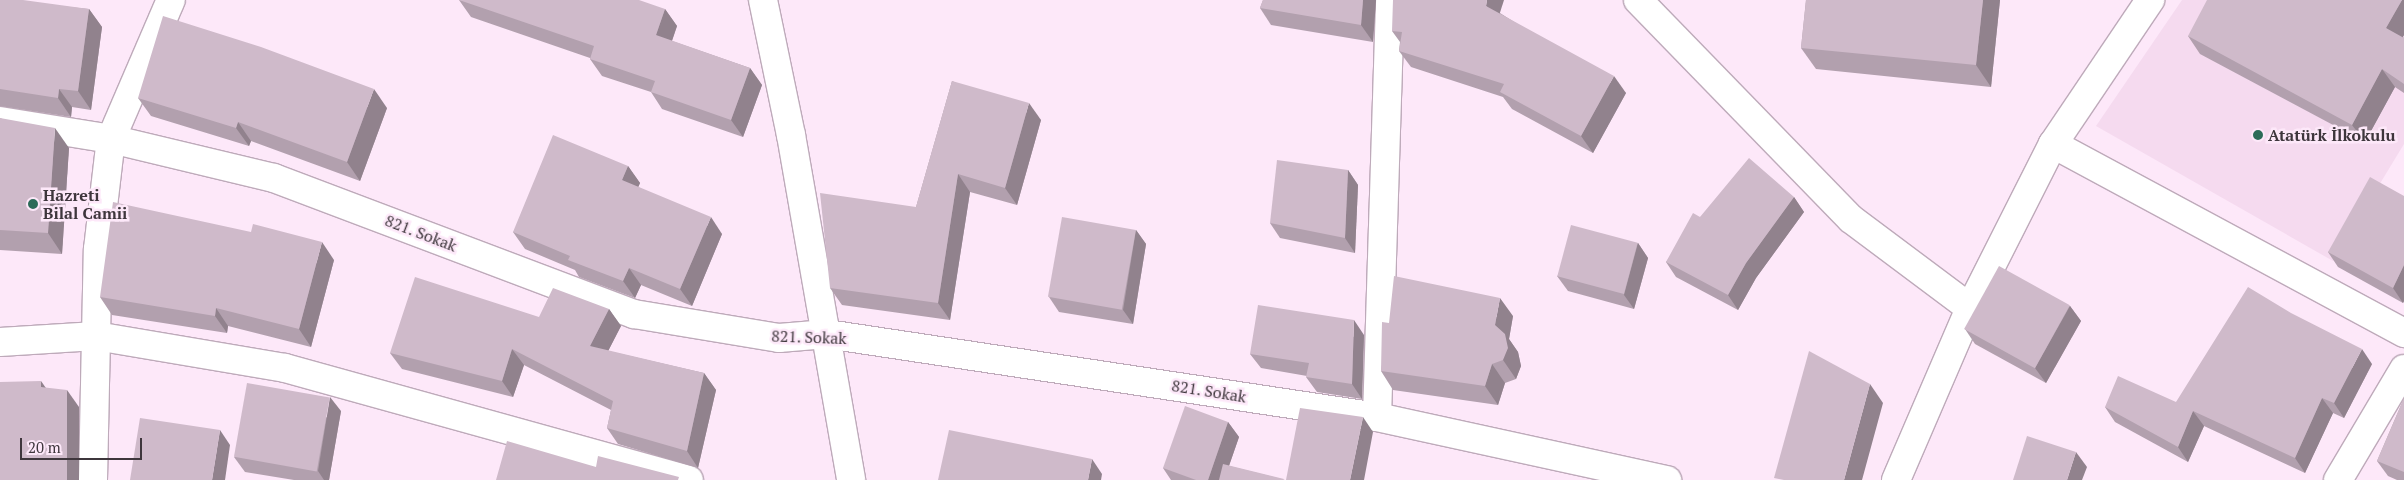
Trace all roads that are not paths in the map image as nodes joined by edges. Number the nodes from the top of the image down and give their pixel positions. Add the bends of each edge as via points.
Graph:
1 (171, 0) edge
2 (763, 0) edge
3 (1390, 0) edge
4 (1638, 0) edge
5 (2150, 0) edge
6 (0, 120) edge
7 (111, 139) junction
8 (2053, 144) junction
9 (1970, 308) junction
10 (2404, 332) edge
11 (827, 334) junction
12 (96, 336) junction
13 (0, 342) edge
14 (2404, 369) edge
15 (1377, 416) junction
16 (608, 469) edge
17 (93, 480) edge
18 (689, 480) edge
19 (851, 480) edge
20 (1667, 480) edge
21 (1896, 480) edge
22 (2338, 480) edge

1 - 7 street
2 - 11 street
3 - 15 street
4 - 9 street via 1851,219
5 - 8 street
6 - 7 street, 821. Sokak
7 - 11 street, 821. Sokak via 274,178 634,314 779,338
7 - 12 street via 98,248
8 - 9 street
8 - 10 street
9 - 21 street
11 - 15 street, 821. Sokak
11 - 19 street
12 - 13 street
12 - 16 street via 285,368
12 - 17 street
14 - 22 street
15 - 20 street, 821. Sokak
16 - 18 street

